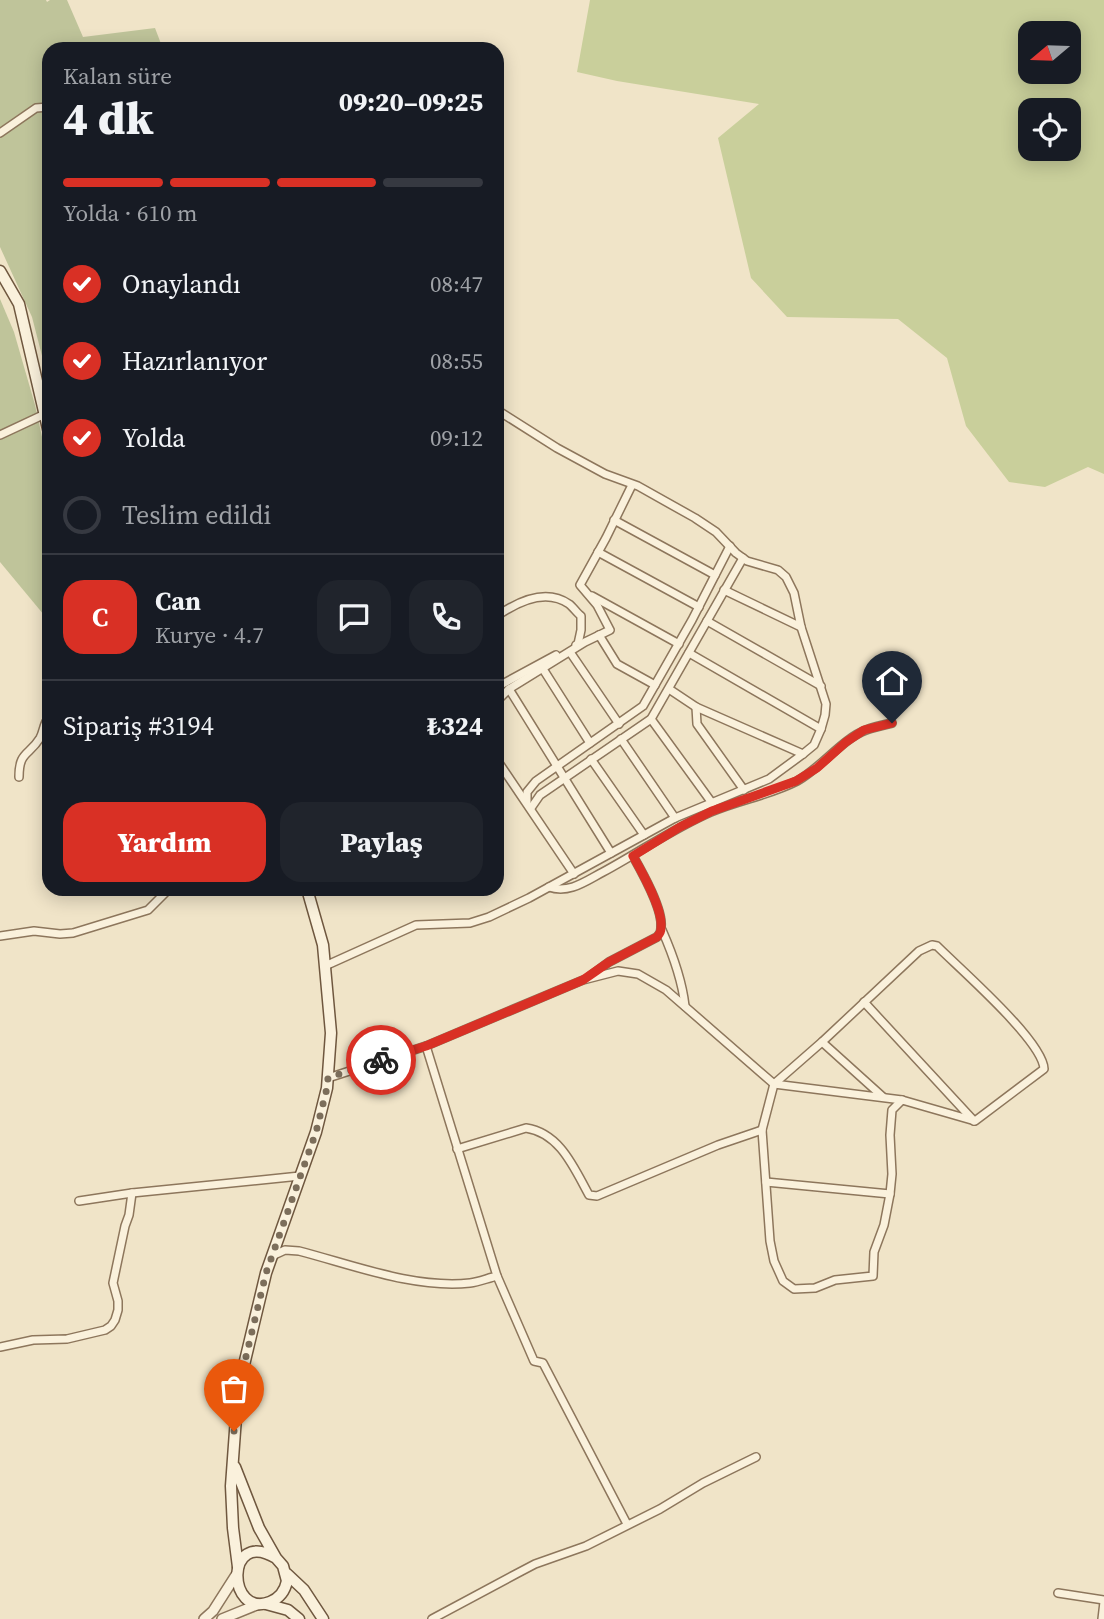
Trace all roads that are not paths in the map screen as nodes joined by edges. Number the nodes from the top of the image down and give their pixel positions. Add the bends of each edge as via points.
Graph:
1 (42, 108) edge
2 (0, 133) edge
3 (0, 271) edge
4 (42, 401) edge
5 (504, 414) edge
6 (42, 415) edge
7 (0, 435) edge
8 (632, 485) junction
9 (614, 520) junction
10 (730, 546) junction
11 (598, 552) junction
12 (743, 558) junction
13 (715, 575) junction
14 (724, 590) junction
15 (588, 594) junction
16 (699, 607) junction
17 (504, 611) edge
18 (707, 621) junction
19 (801, 627) junction
20 (599, 635) junction
21 (679, 644) junction
22 (570, 652) junction
23 (689, 653) junction
24 (543, 669) junction
25 (504, 683) edge
26 (655, 685) junction
27 (821, 686) junction
28 (509, 689) junction
29 (669, 689) junction
30 (504, 694) edge
31 (696, 707) junction
32 (651, 719) junction
33 (892, 723) dead end
34 (619, 724) junction
35 (821, 729) junction
36 (42, 730) edge
37 (621, 739) junction
38 (590, 743) junction
39 (803, 754) junction
40 (591, 760) junction
41 (557, 767) junction
42 (504, 770) edge
43 (19, 777) dead end
44 (564, 778) junction
45 (744, 790) junction
46 (712, 803) junction
47 (529, 805) junction
48 (676, 818) junction
49 (644, 835) junction
50 (611, 853) junction
51 (633, 856) junction
52 (573, 874) junction
53 (549, 887) junction
54 (162, 896) edge
55 (309, 896) edge
56 (662, 930) junction
57 (0, 936) edge
58 (325, 966) junction
59 (583, 980) junction
60 (864, 1002) junction
61 (685, 1006) junction
62 (822, 1042) junction
63 (426, 1046) junction
64 (328, 1078) junction
65 (774, 1084) junction
66 (884, 1098) junction
67 (902, 1100) junction
68 (975, 1121) junction
69 (762, 1130) junction
70 (457, 1149) junction
71 (300, 1176) junction
72 (766, 1182) junction
73 (132, 1193) junction
74 (890, 1194) junction
75 (79, 1201) dead end
76 (272, 1257) junction
77 (497, 1276) junction
78 (0, 1347) edge
79 (756, 1457) dead end
80 (233, 1462) junction
81 (626, 1524) junction
82 (276, 1558) junction
83 (237, 1571) junction
84 (286, 1574) junction
85 (1058, 1592) dead end
86 (1104, 1601) edge
87 (262, 1604) junction
88 (204, 1619) edge
89 (222, 1619) edge
90 (299, 1619) edge
91 (323, 1619) edge
92 (432, 1619) edge
93 (1102, 1619) edge

1 - 2 street
3 - 4 main road via 19,304
5 - 8 street via 557,448
6 - 7 street
8 - 9 street
8 - 10 street via 695,518
9 - 11 street
9 - 13 street
10 - 12 street
10 - 13 street
11 - 15 street via 580,585
11 - 16 street
12 - 14 street
12 - 19 street via 786,577
13 - 16 street
14 - 18 street
14 - 19 street
15 - 20 street via 610,629
15 - 21 street
16 - 21 street
17 - 25 street via 534,598 553,598 569,604 580,616 581,630 578,644
18 - 23 street
18 - 27 street
19 - 27 street
20 - 22 street
20 - 26 street via 617,664
21 - 26 street
22 - 24 street
22 - 34 street
23 - 29 street
23 - 35 street
24 - 28 street
24 - 38 street
26 - 34 street via 643,706
27 - 35 street via 826,704
28 - 30 street
28 - 41 street
29 - 31 street
29 - 32 street
31 - 39 street
31 - 45 street via 697,724
32 - 37 street
32 - 46 street
33 - 51 street via 864,730 796,781 712,811
34 - 38 street
35 - 39 street via 814,745
36 - 43 street via 19,764
37 - 40 street
37 - 48 street
38 - 41 street
39 - 45 street via 769,779
40 - 44 street
40 - 49 street
41 - 44 street
41 - 47 street via 527,792
42 - 47 street
44 - 47 street
44 - 50 street
45 - 46 street
46 - 48 street
47 - 52 street
48 - 49 street
49 - 50 street
50 - 52 street
51 - 53 street via 572,888
51 - 56 street via 655,899
52 - 53 street
53 - 58 street via 470,923 416,925
54 - 57 street via 148,910 73,933 34,931
55 - 58 main road
56 - 59 street
56 - 61 street via 683,986
58 - 64 main road via 331,1033
59 - 61 street via 618,971 638,974
59 - 63 street
60 - 62 street
60 - 68 street
60 - 68 street via 919,951 932,945 1024,1032 1044,1069
61 - 65 street
62 - 65 street
62 - 66 street
63 - 64 street
63 - 70 street
64 - 71 main road
65 - 66 street
65 - 69 street
66 - 67 street
67 - 68 street
67 - 74 street via 892,1110
69 - 70 street via 597,1196 589,1195 556,1143 536,1130 526,1128
69 - 72 street
70 - 77 street
71 - 73 street
71 - 76 main road
72 - 74 street
72 - 74 street via 774,1261 783,1281 793,1289 873,1276 874,1252
73 - 75 street
73 - 78 street via 118,1251 113,1283 118,1310 111,1326 67,1339
76 - 77 street via 285,1250 299,1251 428,1283 472,1283
76 - 80 main road via 238,1390
77 - 81 street via 534,1361 543,1363
79 - 81 street
80 - 82 main road
80 - 83 main road
81 - 92 street via 586,1546 535,1564
82 - 83 main road via 251,1553 244,1556
82 - 84 main road
83 - 87 main road via 246,1598
83 - 88 street
84 - 87 main road via 288,1581 281,1595
84 - 91 main road via 304,1590
85 - 86 street
86 - 93 street
87 - 89 street
87 - 90 main road via 288,1610

